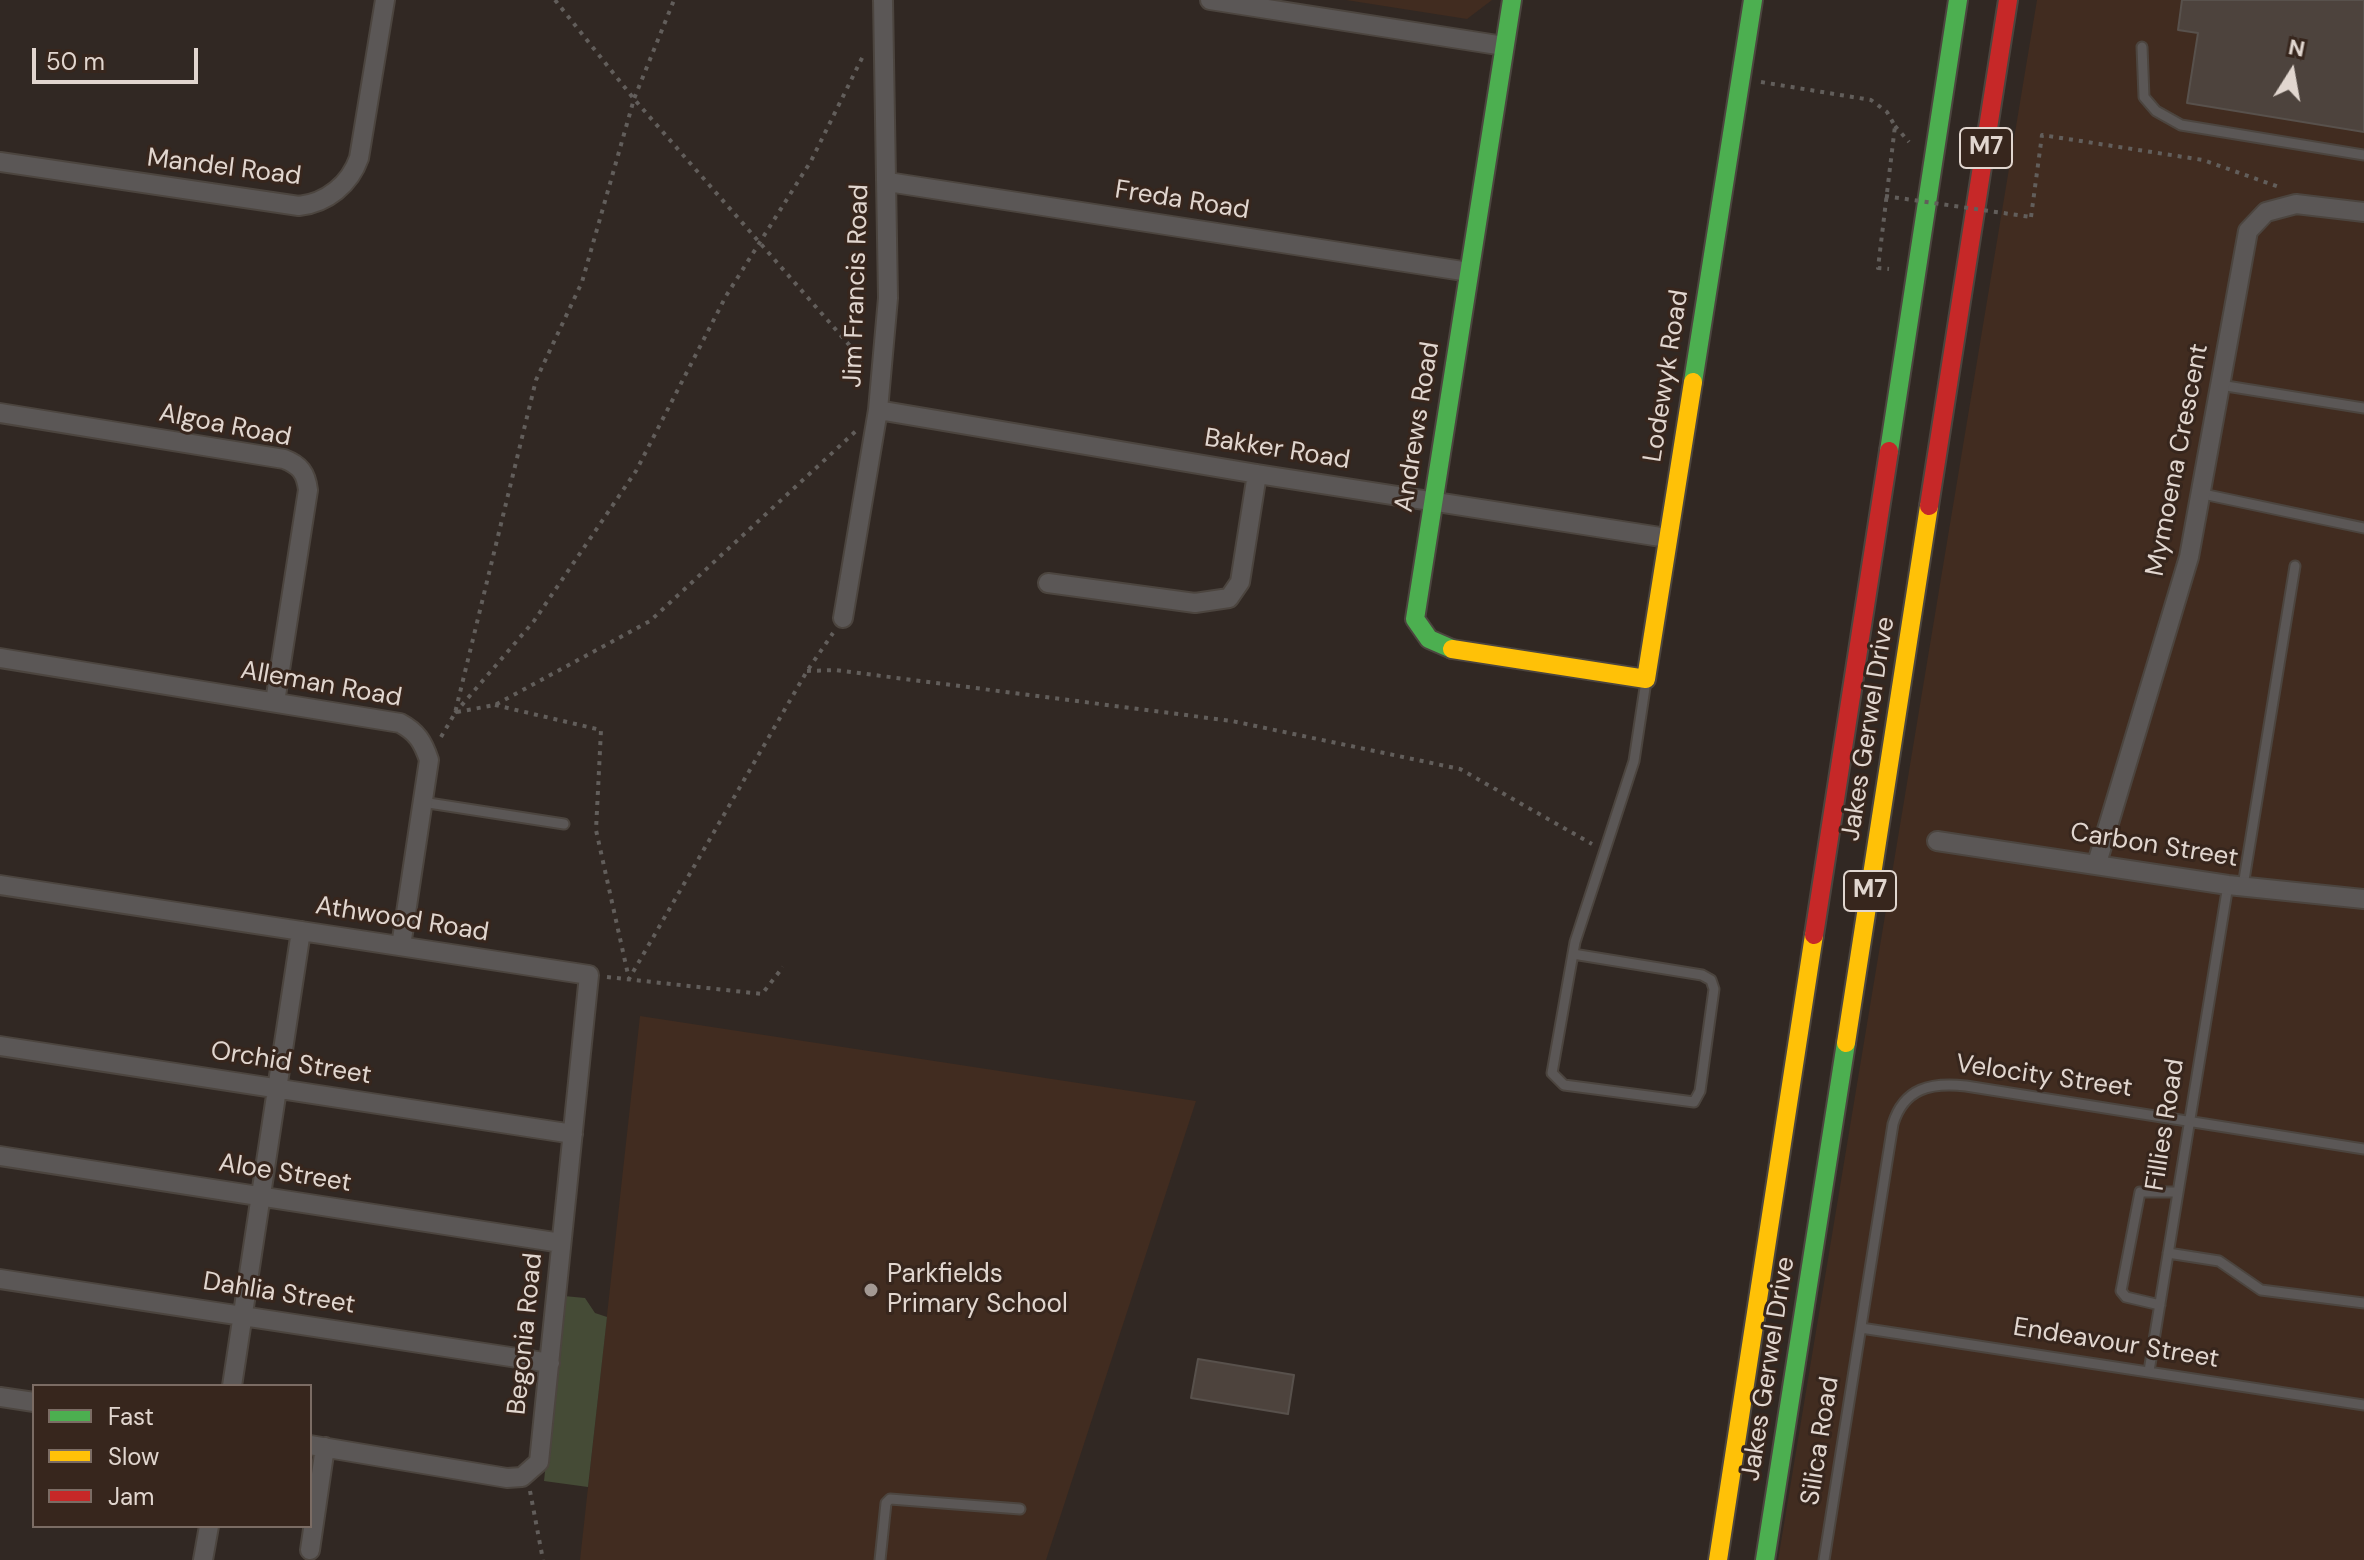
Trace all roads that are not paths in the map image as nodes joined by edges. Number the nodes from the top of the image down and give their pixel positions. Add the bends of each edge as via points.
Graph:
1 (385, 0) edge
2 (883, 0) edge
3 (1210, 0) edge
4 (1512, 0) edge
5 (1753, 0) edge
6 (1942, 0) edge
7 (1958, 0) edge
8 (2008, 0) edge
9 (2017, 0) edge
10 (1504, 46) junction
11 (2142, 47) dead end
12 (1997, 74) junction
13 (2364, 155) edge
14 (0, 162) edge
15 (1931, 179) junction
16 (888, 182) junction
17 (2364, 212) edge
18 (1469, 272) junction
19 (2220, 385) junction
20 (2364, 408) edge
21 (878, 410) junction
22 (0, 413) edge
23 (1257, 474) junction
24 (2203, 494) junction
25 (1432, 501) junction
26 (2364, 528) edge
27 (1667, 538) junction
28 (2295, 566) dead end
29 (1048, 583) dead end
30 (843, 618) road end
31 (0, 658) edge
32 (1646, 679) junction
33 (275, 702) junction
34 (422, 802) junction
35 (564, 824) dead end
36 (1937, 841) dead end
37 (2097, 863) junction
38 (0, 885) edge
39 (2235, 886) junction
40 (2364, 899) edge
41 (301, 931) junction
42 (401, 946) junction
43 (1573, 954) junction
44 (589, 975) joint
45 (0, 1046) edge
46 (276, 1088) junction
47 (2189, 1121) junction
48 (573, 1134) junction
49 (2364, 1149) edge
50 (0, 1156) edge
51 (2178, 1192) junction
52 (260, 1197) junction
53 (561, 1243) junction
54 (2168, 1253) junction
55 (0, 1279) edge
56 (2364, 1303) edge
57 (2160, 1305) junction
58 (243, 1315) junction
59 (1861, 1328) junction
60 (550, 1363) junction
61 (2149, 1371) junction
62 (232, 1384) edge
63 (0, 1397) edge
64 (32, 1402) edge
65 (2364, 1405) edge
66 (318, 1446) edge
67 (1020, 1509) dead end
68 (312, 1524) edge
69 (209, 1528) edge
70 (312, 1528) edge
71 (310, 1550) dead end
72 (203, 1560) edge
73 (880, 1560) edge
74 (1718, 1560) edge
75 (1765, 1560) edge
76 (1824, 1560) edge

1 - 14 street, Mandel Road via 359,158 350,178 324,199 299,206
2 - 16 street, Jim Francis Road
3 - 10 street
4 - 10 main road, Andrews Road
5 - 27 main road, Lodewyk Road
6 - 15 main road
7 - 15 main road, Jakes Gerwel Drive / M7
8 - 12 main road, Jakes Gerwel Drive / M7
9 - 12 main road
10 - 18 main road, Andrews Road
11 - 13 lane via 2144,97 2168,120
12 - 75 main road, Jakes Gerwel Drive / M7
15 - 74 main road, Jakes Gerwel Drive / M7
16 - 18 street, Freda Road
16 - 21 street, Jim Francis Road via 888,298
17 - 19 street, Mymoena Crescent via 2296,204 2266,212 2248,231
18 - 25 main road, Andrews Road
19 - 20 lane
19 - 24 street, Mymoena Crescent
21 - 23 street, Bakker Road
21 - 30 street, Jim Francis Road
22 - 33 street, Algoa Road via 296,464 308,490
23 - 25 street, Bakker Road
23 - 29 street via 1240,582 1229,598 1195,603
24 - 26 lane
24 - 37 street, Mymoena Crescent
25 - 27 street, Bakker Road
25 - 32 main road, Andrews Road via 1415,619 1433,643
27 - 32 main road, Lodewyk Road
28 - 39 lane, Fillies Road
31 - 33 street, Alleman Road
32 - 43 lane, Lodewyk Road via 1634,761
33 - 34 street, Alleman Road via 400,723 417,733 429,760
34 - 35 lane
34 - 42 street
36 - 37 street, Carbon Street
37 - 39 street, Carbon Street
38 - 41 street, Athwood Road
39 - 40 street, Carbon Street
39 - 47 lane, Fillies Road
41 - 42 street, Athwood Road
41 - 46 street
42 - 44 street, Athwood Road
43 - 43 lane, Lodewyk Road via 1554,1078 1564,1085 1694,1102 1700,1091 1711,980
44 - 48 street, Begonia Road
45 - 46 street, Orchid Street
46 - 48 street, Orchid Street
46 - 52 street
47 - 49 lane, Velocity Street
47 - 51 lane, Fillies Road
47 - 59 lane, Velocity Street via 1966,1086 1936,1084 1913,1092 1893,1124
48 - 53 street, Begonia Road
50 - 52 street, Aloe Street
51 - 54 lane, Fillies Road
51 - 57 lane via 2140,1192 2121,1291
52 - 53 street, Aloe Street
52 - 58 street
53 - 60 street, Begonia Road
54 - 56 lane via 2219,1261 2261,1290
54 - 57 lane, Fillies Road
55 - 58 street, Dahlia Street
57 - 61 lane, Fillies Road
58 - 60 street, Dahlia Street
58 - 62 street
59 - 61 lane, Endeavour Street
59 - 76 lane, Silica Road
60 - 66 street, Begonia Road via 539,1462 529,1473 507,1478
61 - 65 lane, Endeavour Street
63 - 64 street
66 - 68 street
67 - 73 lane via 890,1499
69 - 72 street
70 - 71 street

